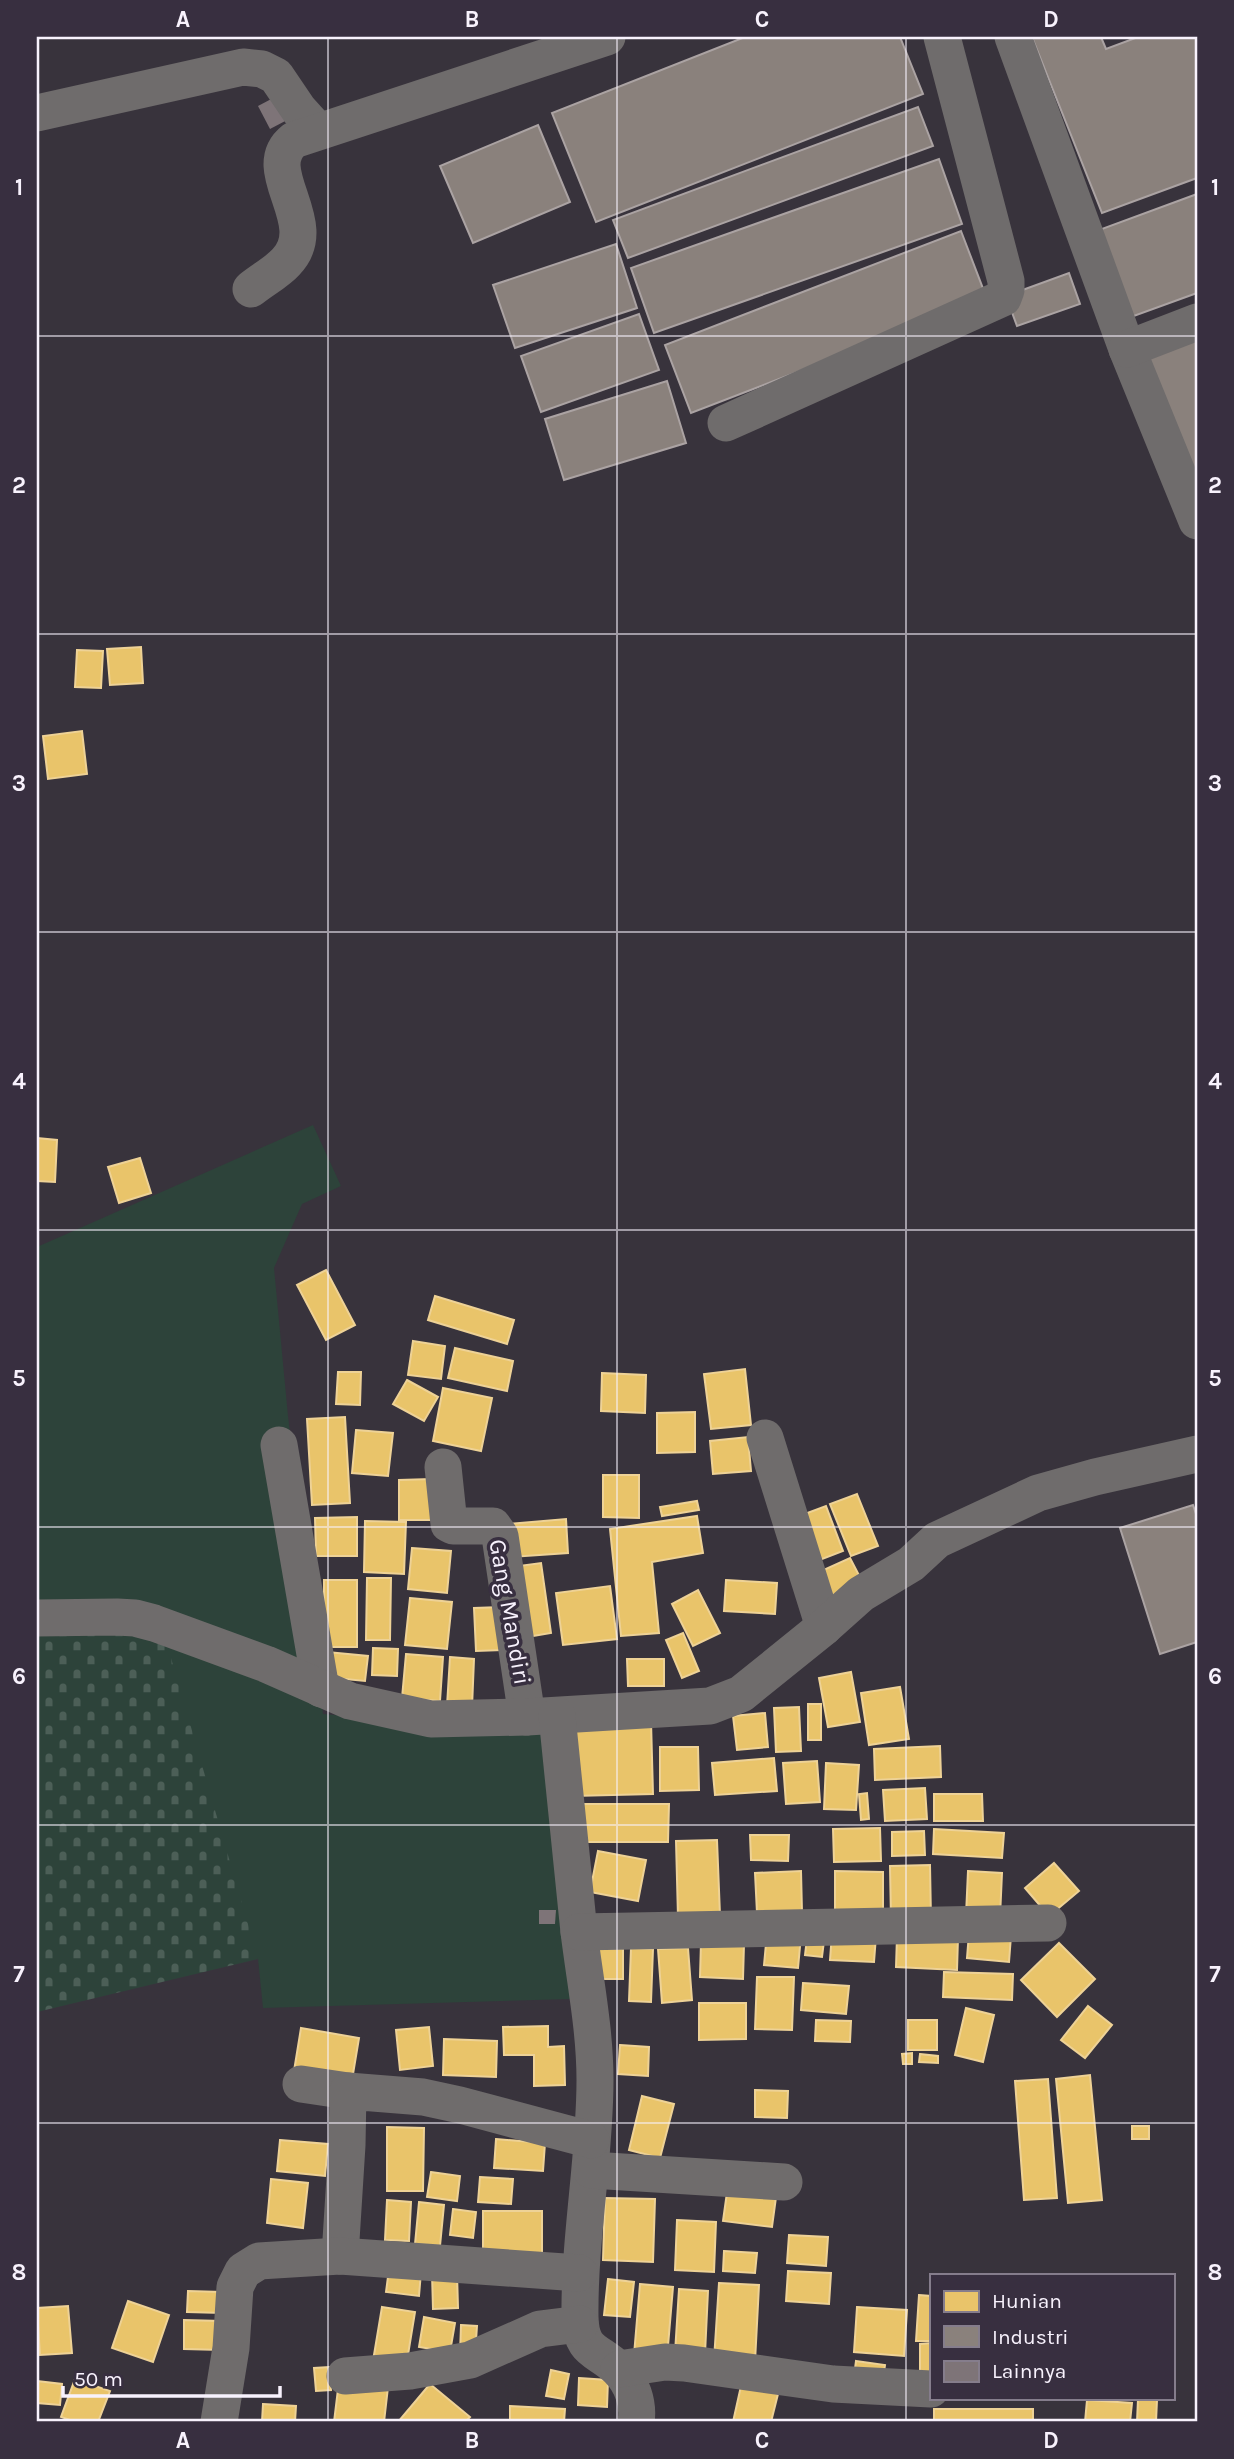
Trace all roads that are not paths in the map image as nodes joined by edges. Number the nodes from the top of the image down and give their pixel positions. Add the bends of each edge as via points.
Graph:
1 (607, 37) edge
2 (942, 37) edge
3 (1013, 37) edge
4 (37, 113) edge
5 (318, 131) junction
6 (251, 289) dead end
7 (1197, 322) edge
8 (1127, 349) junction
9 (726, 423) dead end
10 (1197, 521) edge
11 (765, 1438) dead end
12 (279, 1445) dead end
13 (1197, 1454) edge
14 (443, 1467) dead end
15 (37, 1618) edge
16 (824, 1627) junction
17 (321, 1689) junction
18 (542, 1716) junction
19 (1048, 1923) dead end
20 (579, 1932) junction
21 (301, 2084) dead end
22 (348, 2091) junction
23 (591, 2155) junction
24 (784, 2182) dead end
25 (341, 2256) junction
26 (579, 2273) junction
27 (580, 2324) junction
28 (618, 2369) junction
29 (345, 2376) dead end
30 (930, 2389) edge
31 (219, 2422) edge
32 (636, 2422) edge

1 - 5 street
2 - 9 street via 1006,281 1003,298
3 - 8 street
4 - 5 street via 243,67 276,76
5 - 6 street via 287,145 282,158 282,172 298,216 297,245 287,261
7 - 8 street
8 - 10 street
11 - 16 street
12 - 17 street
13 - 16 street via 1038,1493 937,1541 911,1564 861,1594
14 - 18 street, Gang Mandiri via 449,1524 493,1526 500,1536
15 - 17 street via 135,1618 266,1664
16 - 18 street via 725,1702
17 - 18 street via 350,1701 430,1719
18 - 20 street
19 - 20 street
20 - 23 street via 595,2079
21 - 22 street
22 - 23 street via 460,2105
22 - 25 street
23 - 24 street
23 - 26 street
25 - 26 street
25 - 31 street via 259,2261 243,2271 235,2287
26 - 27 street
27 - 28 street via 591,2350
27 - 29 street via 540,2329 470,2360
28 - 30 street via 684,2363 834,2385
28 - 32 street via 635,2395

